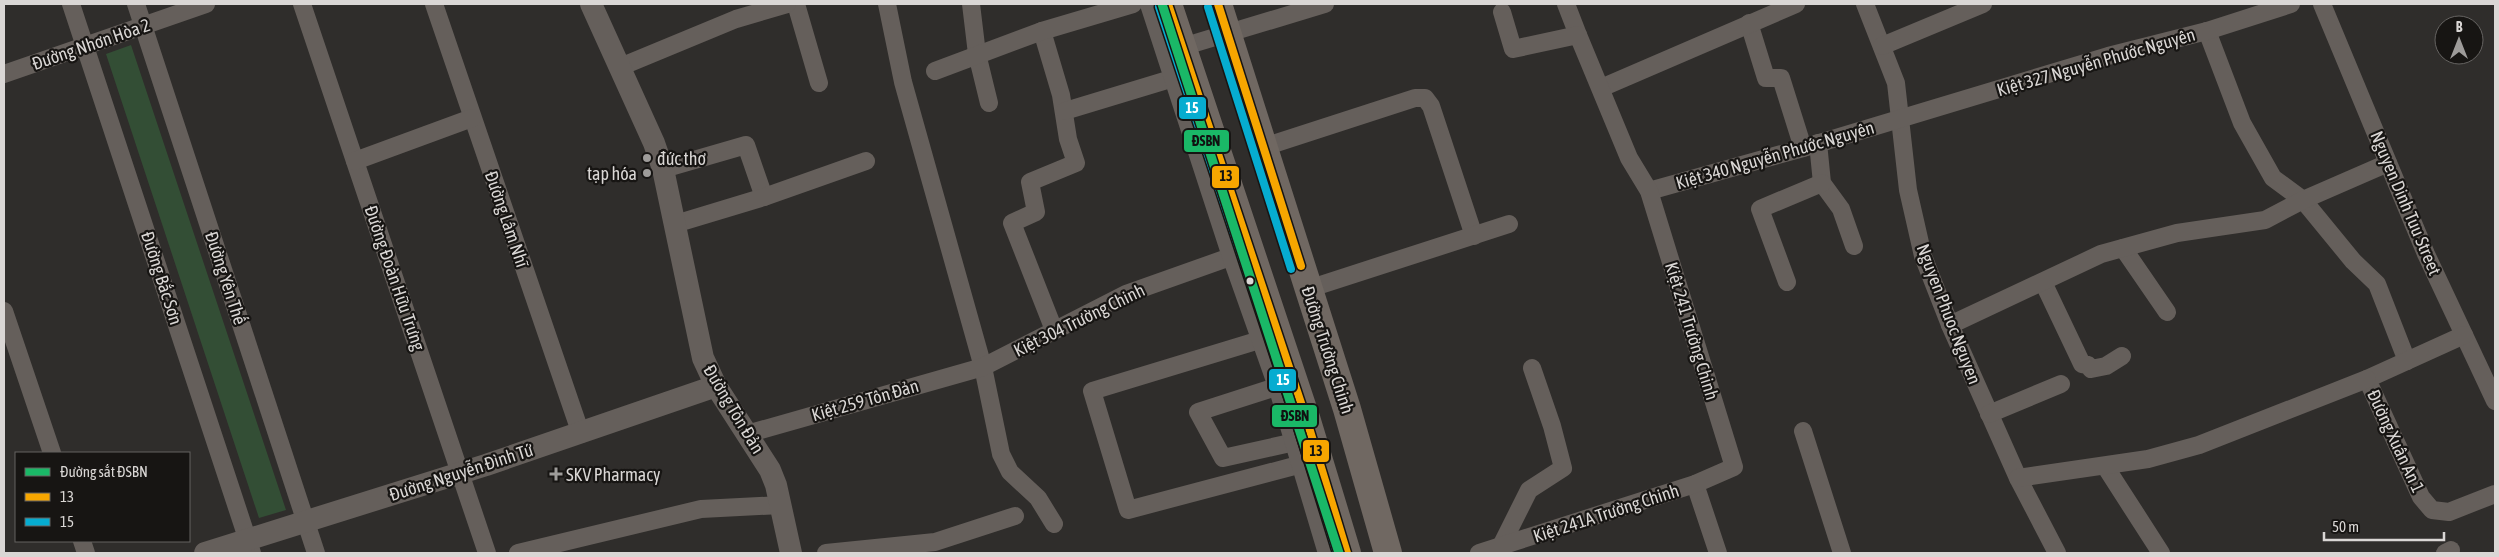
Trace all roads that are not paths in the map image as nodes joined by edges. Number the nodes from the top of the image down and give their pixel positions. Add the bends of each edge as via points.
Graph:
1 (71, 4) edge
2 (136, 4) edge
3 (206, 4) edge
4 (302, 4) edge
5 (434, 4) edge
6 (591, 4) edge
7 (787, 4) edge
8 (796, 4) edge
9 (887, 4) edge
10 (971, 4) edge
11 (1133, 4) edge
12 (1150, 4) edge
13 (1168, 4) edge
14 (1218, 4) edge
15 (1325, 4) edge
16 (1566, 4) edge
17 (1796, 4) edge
18 (1865, 4) edge
19 (1983, 4) edge
20 (2290, 4) edge
21 (2322, 4) edge
22 (735, 11) edge
23 (1502, 12) dead end
24 (1749, 23) junction
25 (135, 29) junction
26 (1042, 31) junction
27 (2207, 31) junction
28 (1228, 33) junction
29 (1578, 35) junction
30 (94, 43) junction
31 (1182, 46) junction
32 (1882, 46) junction
33 (977, 54) junction
34 (620, 67) junction
35 (935, 71) dead end
36 (4, 74) edge
37 (1174, 78) junction
38 (819, 83) dead end
39 (1601, 88) junction
40 (989, 103) dead end
41 (1065, 111) junction
42 (472, 118) junction
43 (1900, 118) junction
44 (1810, 146) junction
45 (1264, 147) junction
46 (355, 161) junction
47 (866, 161) dead end
48 (2388, 162) junction
49 (662, 169) junction
50 (1822, 183) junction
51 (1649, 191) junction
52 (764, 196) junction
53 (2303, 200) junction
54 (675, 224) junction
55 (1509, 224) dead end
56 (1474, 236) junction
57 (1854, 246) dead end
58 (2123, 248) junction
59 (1233, 256) junction
60 (1786, 282) dead end
61 (2042, 282) junction
62 (1308, 290) junction
63 (2167, 312) dead end
64 (5, 316) edge
65 (1950, 325) junction
66 (1054, 330) junction
67 (2464, 335) junction
68 (1263, 339) junction
69 (2122, 356) dead end
70 (2407, 361) junction
71 (983, 367) junction
72 (1532, 368) dead end
73 (2367, 379) junction
74 (2061, 384) dead end
75 (716, 386) junction
76 (1279, 386) junction
77 (2495, 401) edge
78 (1989, 414) junction
79 (1803, 431) dead end
80 (581, 434) junction
81 (748, 434) junction
82 (1354, 434) junction
83 (1304, 451) junction
84 (52, 452) edge
85 (2105, 466) junction
86 (1732, 470) joint
87 (461, 473) junction
88 (2018, 478) junction
89 (1695, 484) junction
90 (2495, 494) edge
91 (781, 504) junction
92 (1015, 516) dead end
93 (300, 523) junction
94 (1054, 524) dead end
95 (255, 543) edge
96 (1500, 546) junction
97 (205, 553) edge
98 (316, 553) edge
99 (487, 553) edge
100 (518, 553) edge
101 (791, 553) edge
102 (826, 553) edge
103 (1329, 553) edge
104 (1348, 553) edge
105 (1388, 553) edge
106 (1479, 553) edge
107 (1718, 553) edge
108 (1842, 553) edge
109 (2058, 553) edge
110 (2161, 553) edge

1 - 30 street, Đường Bắc Sơn
2 - 25 street, Đường Yên Thế
3 - 25 street, Đường Nhơn Hòa 2
4 - 46 street, Đường Đoàn Hữu Trưng
5 - 42 street, Đường Lâm Nhĩ
6 - 34 street, Đường Tôn Đản
7 - 22 street
8 - 38 street
9 - 71 street via 903,82
10 - 33 street
11 - 26 street
12 - 37 street
13 - 31 highway
14 - 28 highway, Đường Trường Chinh
15 - 28 street
16 - 29 street, Kiệt 241 Trường Chinh
17 - 24 street
18 - 32 street, Nguyen Phuoc Nguyen
19 - 32 street
20 - 27 street, Kiệt 327 Nguyễn Phước Nguyên
21 - 48 street, Nguyen Dinh Tuu Street
22 - 34 street
23 - 29 street via 1513,50
24 - 39 street
24 - 44 street via 1766,78 1781,78
25 - 30 street, Đường Nhơn Hòa 2
25 - 93 street, Đường Yên Thế
26 - 33 street
26 - 41 street
27 - 43 street, Kiệt 327 Nguyễn Phước Nguyên via 2108,56
27 - 53 street via 2242,123 2272,178
28 - 31 street
28 - 45 highway, Đường Trường Chinh
29 - 39 street, Kiệt 241 Trường Chinh
30 - 36 street, Đường Nhơn Hòa 2
30 - 95 street, Đường Bắc Sơn
31 - 83 highway
32 - 43 street, Nguyen Phuoc Nguyen via 1896,83
33 - 35 street
33 - 40 street
34 - 49 street, Đường Tôn Đản
37 - 41 street
37 - 59 street
39 - 51 street, Kiệt 241 Trường Chinh via 1629,158
41 - 66 street via 1068,140 1076,163 1030,182 1036,212 1012,223
42 - 46 street
42 - 80 street, Đường Lâm Nhĩ
43 - 44 street, Kiệt 340 Nguyễn Phước Nguyên
43 - 65 street, Nguyen Phuoc Nguyen via 1908,190 1923,256
44 - 50 street
44 - 51 street, Kiệt 340 Nguyễn Phước Nguyên
45 - 56 street via 1414,98 1425,98 1432,106
45 - 62 highway, Đường Trường Chinh
46 - 87 street, Đường Đoàn Hữu Trưng
47 - 52 street
48 - 53 street
48 - 67 street, Nguyen Dinh Tuu Street
49 - 52 street via 746,145
49 - 54 street, Đường Tôn Đản
50 - 57 street via 1841,209
50 - 60 street via 1760,209
51 - 86 street, Kiệt 241 Trường Chinh via 1732,455
52 - 54 street
53 - 58 street via 2265,220 2177,233
53 - 70 street via 2376,284
54 - 75 street, Đường Tôn Đản via 696,334
55 - 56 street
56 - 62 street
58 - 61 street via 2101,254
58 - 63 street
59 - 66 street, Kiệt 304 Trường Chinh via 1126,294
59 - 68 street
61 - 65 street
61 - 69 street via 2082,364 2091,369 2097,368
62 - 82 highway, Đường Trường Chinh
64 - 84 street
65 - 78 street, Nguyen Phuoc Nguyen
66 - 71 street, Kiệt 304 Trường Chinh
67 - 70 street, Đường Xuân An 1
67 - 77 street, Nguyen Dinh Tuu Street
68 - 76 street
68 - 83 street via 1092,391 1128,510
70 - 73 street, Đường Xuân An 1
71 - 81 street, Kiệt 259 Tôn Đản
71 - 94 street via 1005,464 1038,498
72 - 96 street via 1563,468 1528,490
73 - 85 street via 2198,445 2148,459
73 - 90 street, Đường Xuân An 1 via 2421,497 2432,510 2449,512
74 - 78 street
75 - 80 street, Đường Nguyễn Đình Tứ
75 - 81 street, Đường Tôn Đản
76 - 83 street
76 - 83 street via 1198,412 1223,458
78 - 88 street, Nguyen Phuoc Nguyen
79 - 108 street
80 - 87 street, Đường Nguyễn Đình Tứ
81 - 91 street, Đường Tôn Đản via 770,470
82 - 83 highway
82 - 105 highway, Đường Trường Chinh
83 - 103 street
83 - 104 highway
85 - 88 street
85 - 110 street
86 - 89 street, Kiệt 241A Trường Chinh
87 - 93 street, Đường Nguyễn Đình Tứ
87 - 99 street, Đường Đoàn Hữu Trưng
88 - 109 street, Nguyen Phuoc Nguyen
89 - 96 street, Kiệt 241A Trường Chinh
89 - 107 street
91 - 100 street via 701,508
91 - 101 street, Đường Tôn Đản
92 - 102 street via 935,542
93 - 95 street, Đường Nguyễn Đình Tứ
93 - 98 street, Đường Yên Thế
95 - 97 street, Đường Nguyễn Đình Tứ
96 - 106 street, Kiệt 241A Trường Chinh

